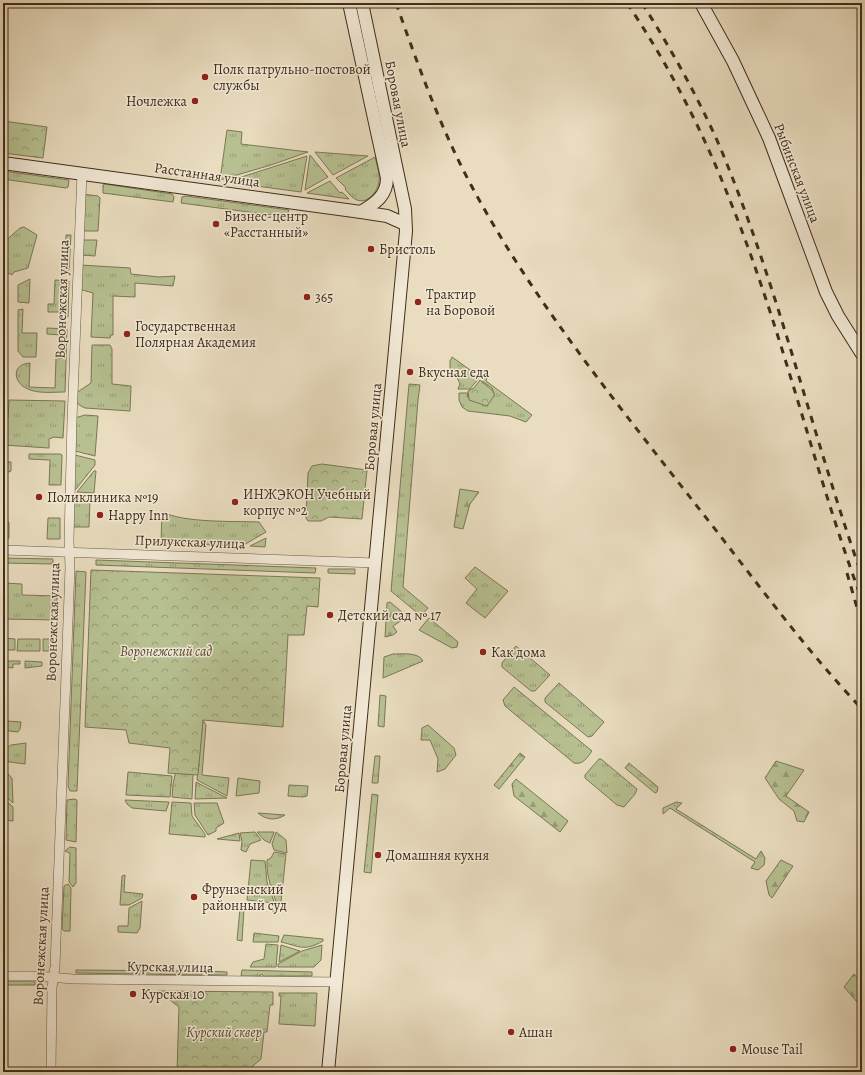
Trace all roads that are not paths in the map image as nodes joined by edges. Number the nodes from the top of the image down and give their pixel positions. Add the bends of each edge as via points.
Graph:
1 (349, 3) edge
2 (362, 3) edge
3 (701, 3) edge
4 (3, 163) edge
5 (82, 173) junction
6 (361, 212) junction
7 (405, 224) junction
8 (862, 354) edge
9 (3, 550) edge
10 (69, 552) junction
11 (376, 563) junction
12 (3, 976) edge
13 (53, 978) junction
14 (337, 982) junction
15 (51, 1072) edge
16 (328, 1072) edge

1 - 6 street, Боровая улица via 387,178 384,194
2 - 7 street, Боровая улица via 405,209
3 - 8 street, Рыбинская улица via 733,61 770,138 826,292
4 - 5 street, Расстанная улица
5 - 6 street, Расстанная улица
5 - 10 street, Воронежская улица via 72,398
6 - 7 street, Расстанная улица via 387,216
7 - 11 street, Боровая улица
9 - 10 street, Прилукская улица
10 - 11 street, Прилукская улица
10 - 13 street, Воронежская улица
11 - 14 street, Боровая улица
12 - 13 street, Курская улица
13 - 14 street, Курская улица
13 - 15 street, Воронежская улица
14 - 16 street, Боровая улица

